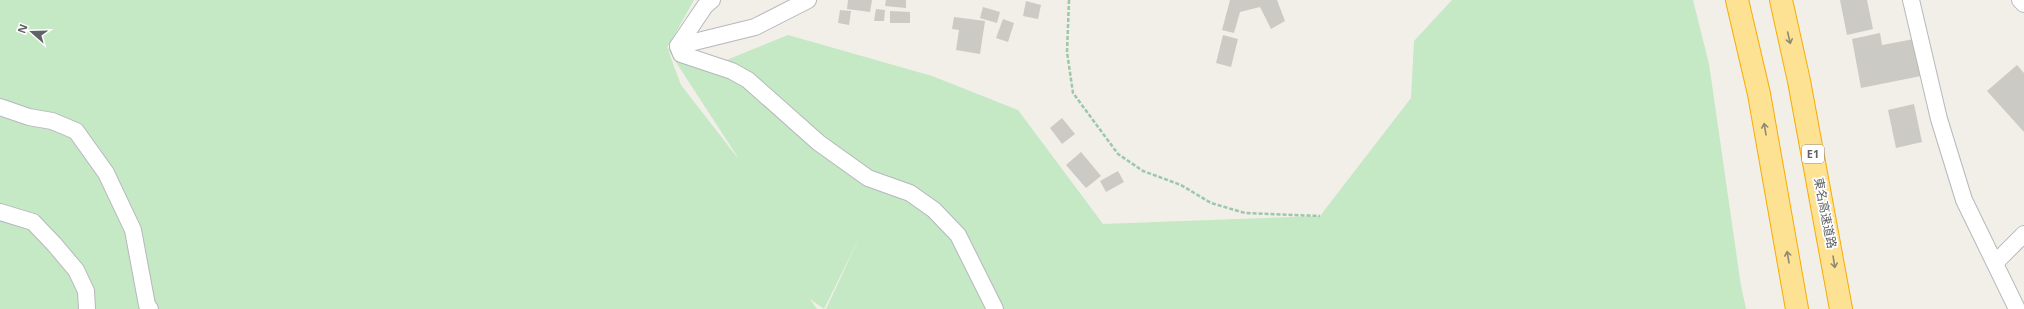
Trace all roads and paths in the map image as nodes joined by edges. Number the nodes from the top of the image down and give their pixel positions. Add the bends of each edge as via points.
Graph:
1 (712, 0) edge
2 (808, 0) edge
3 (1069, 0) edge
4 (1737, 0) edge
5 (1781, 0) edge
6 (1912, 0) edge
7 (2020, 0) edge
8 (2024, 4) edge
9 (678, 46) junction
10 (0, 107) edge
11 (0, 212) edge
12 (1320, 216) dead end
13 (2024, 234) edge
14 (1995, 263) junction
15 (87, 309) edge
16 (150, 309) edge
17 (995, 309) edge
18 (1797, 309) edge
19 (1841, 309) edge
20 (2017, 309) edge

1 - 9 street via 704,6
2 - 9 street via 755,27
3 - 12 path via 1067,52 1073,93 1118,154 1143,171 1181,185 1211,203 1245,213
18 -> 4 highway via 1759,94
5 -> 19 highway, 東名高速道路 / E1 via 1799,81
6 - 14 street via 1939,119 1964,200
7 - 8 street
9 - 17 street via 681,54 732,71 748,80 819,143 868,178 910,193 934,210 958,235
10 - 16 street via 29,117 52,121 76,131 106,173 133,230 147,305
11 - 15 street via 33,222 54,244 76,270 86,291
13 - 14 street
14 - 20 street

